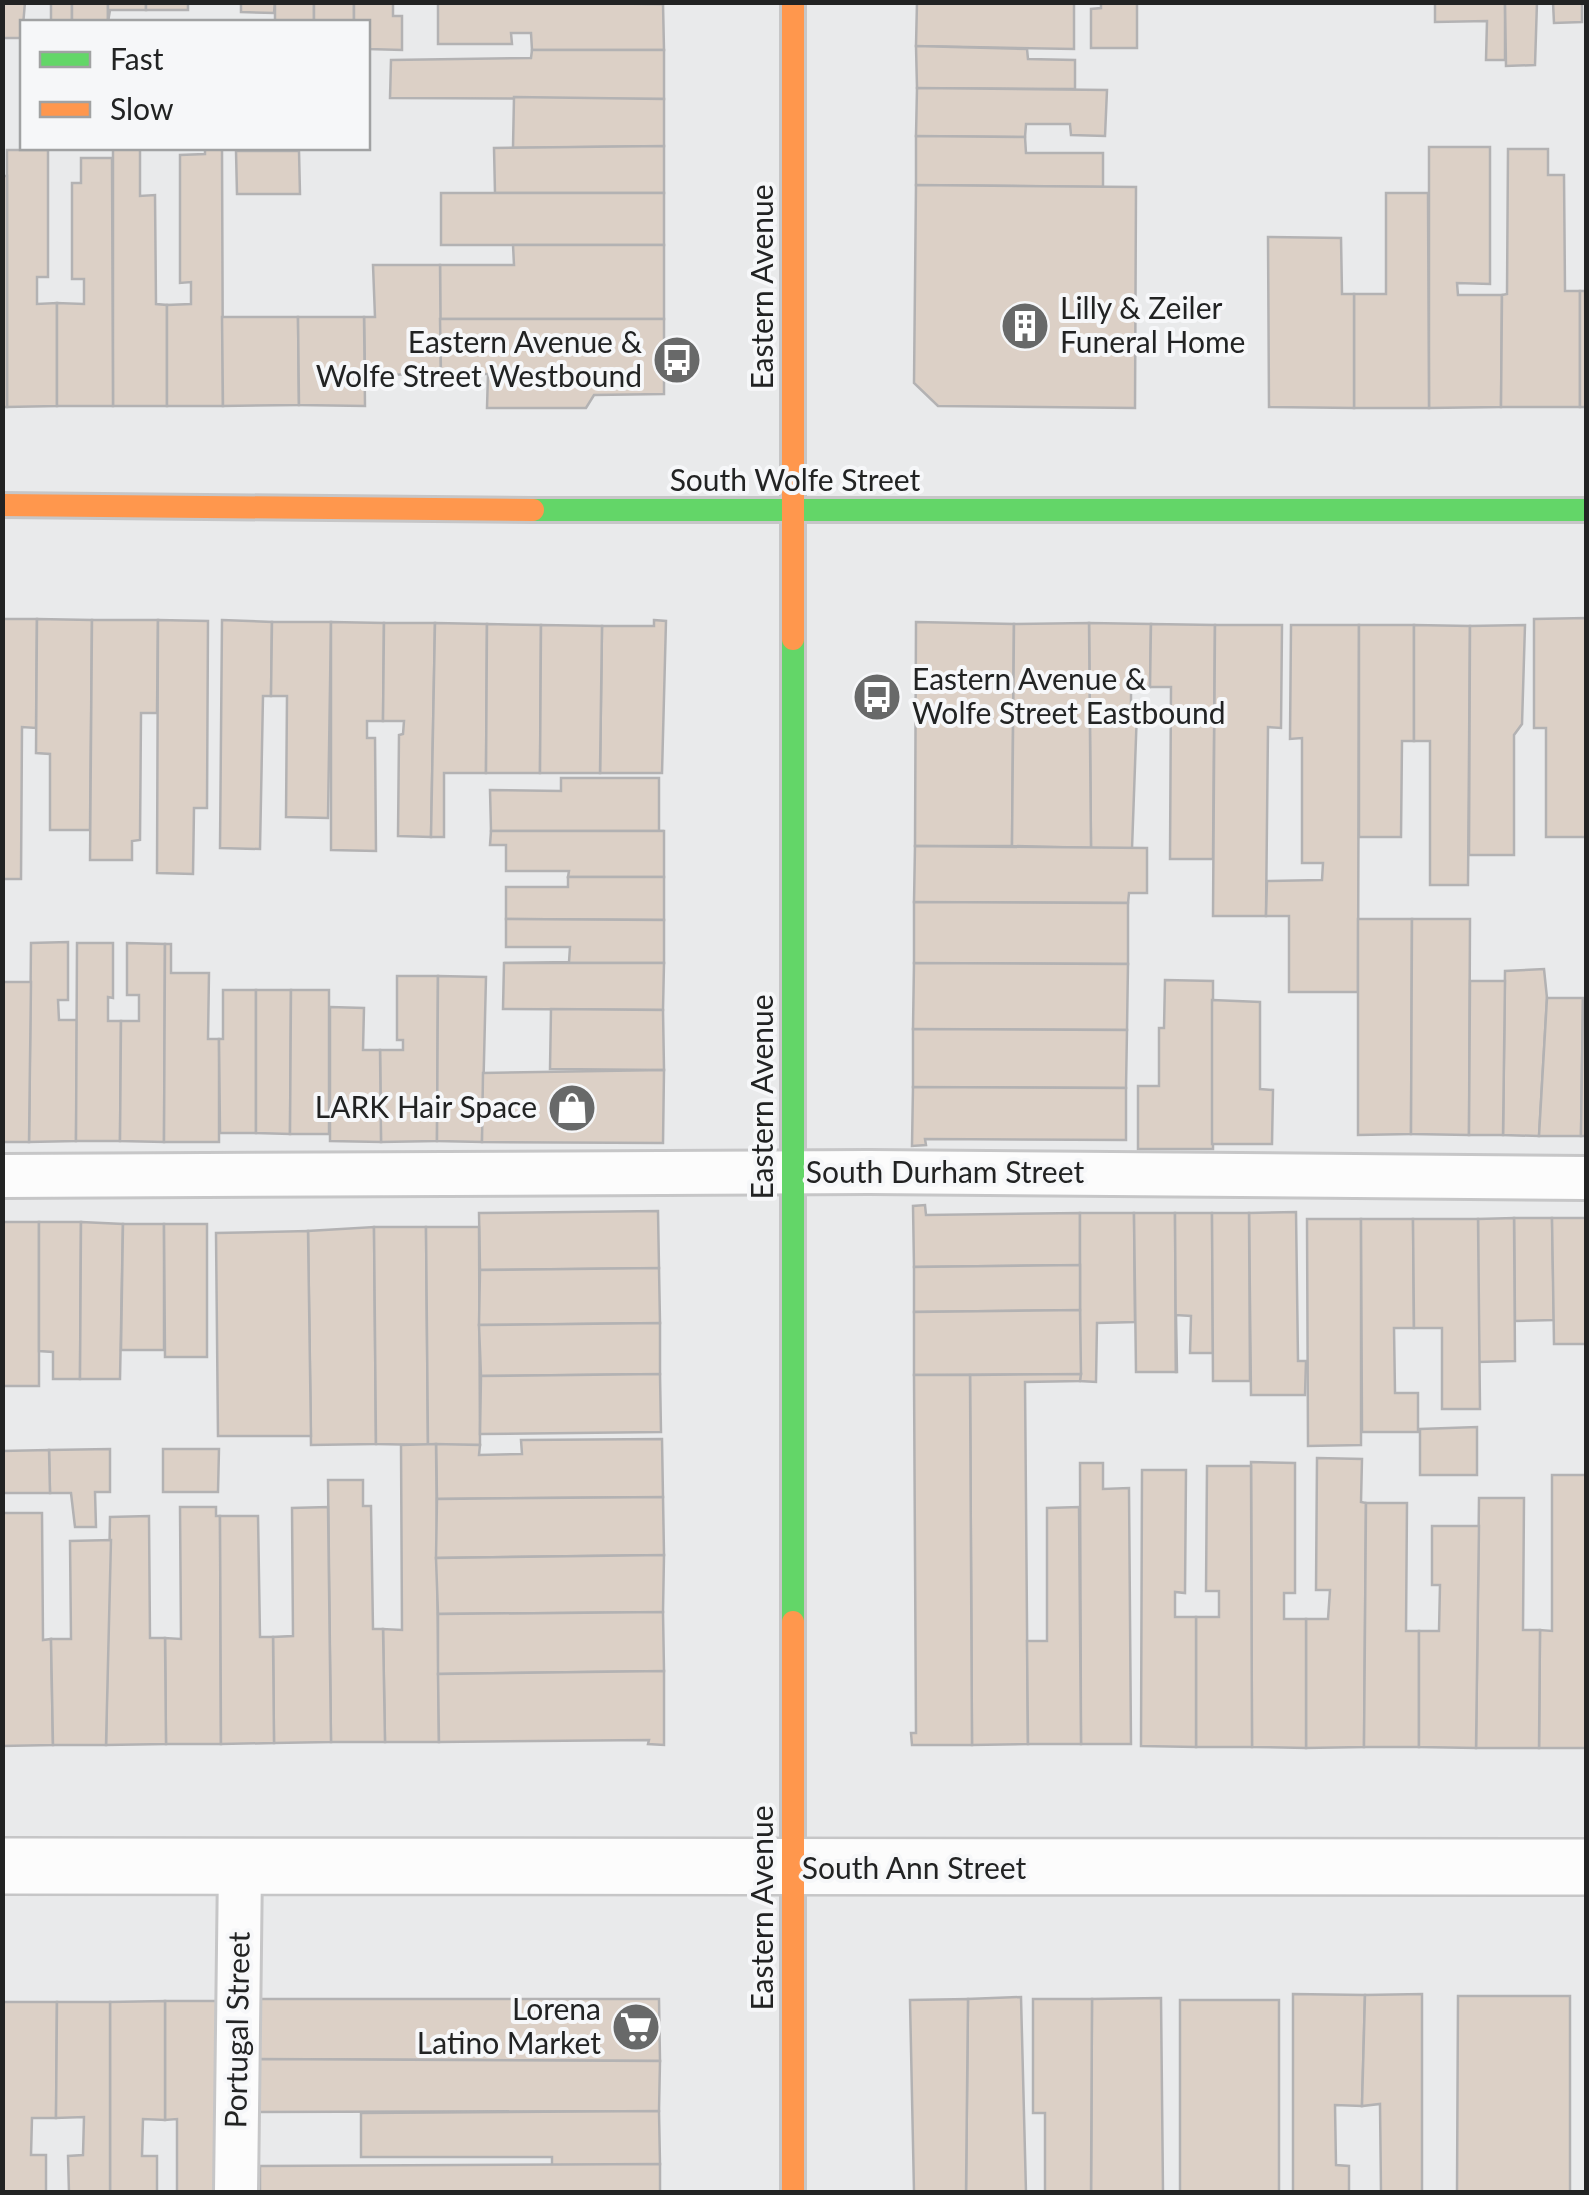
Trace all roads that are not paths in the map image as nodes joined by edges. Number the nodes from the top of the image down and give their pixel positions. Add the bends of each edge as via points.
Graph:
1 (793, 2) edge
2 (2, 505) edge
3 (1586, 510) edge
4 (793, 512) junction
5 (793, 1172) junction
6 (2, 1176) edge
7 (1586, 1178) edge
8 (2, 1866) edge
9 (240, 1867) junction
10 (1586, 1867) edge
11 (793, 1869) junction
12 (236, 2192) edge
13 (792, 2192) edge

1 - 4 main road, Eastern Avenue
2 - 4 main road, South Wolfe Street
3 - 4 main road, South Wolfe Street
4 - 5 main road, Eastern Avenue
5 - 6 lane, South Durham Street
5 - 7 lane, South Durham Street
5 - 11 main road, Eastern Avenue
8 - 9 street, South Ann Street
9 - 11 street, South Ann Street
9 - 12 lane, Portugal Street
10 - 11 street, South Ann Street
11 - 13 main road, Eastern Avenue

